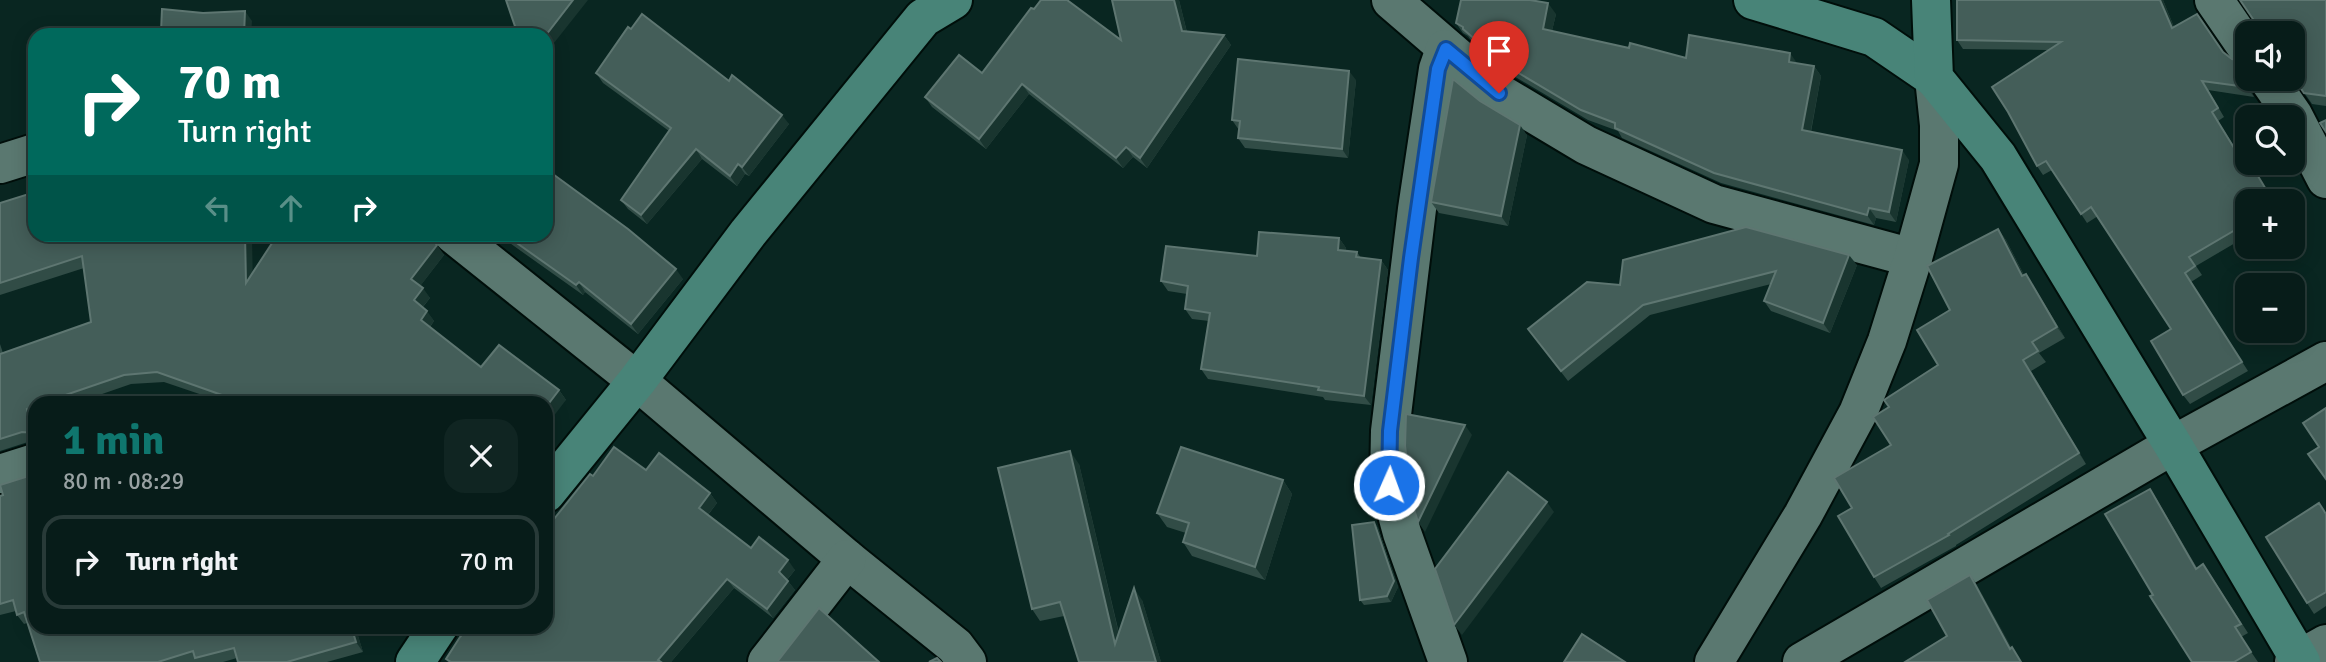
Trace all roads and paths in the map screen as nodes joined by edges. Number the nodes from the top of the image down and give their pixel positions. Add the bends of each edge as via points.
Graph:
1 (953, 0) edge
2 (1391, 0) edge
3 (1753, 0) edge
4 (1931, 0) edge
5 (2214, 0) edge
6 (2235, 31) edge
7 (1446, 49) junction
8 (1934, 78) junction
9 (2281, 91) edge
10 (2310, 118) edge
11 (28, 155) edge
12 (0, 164) edge
13 (2326, 179) edge
14 (463, 242) edge
15 (1913, 258) junction
16 (2326, 361) edge
17 (637, 382) junction
18 (2173, 445) junction
19 (28, 465) edge
20 (0, 474) edge
21 (553, 484) edge
22 (847, 559) junction
23 (434, 634) edge
24 (2305, 657) edge
25 (415, 662) edge
26 (767, 662) edge
27 (967, 662) edge
28 (1448, 662) edge
29 (1714, 662) edge
30 (1802, 662) edge

1 - 17 street via 923,18 748,233
2 - 7 street
3 - 8 street via 1874,37
4 - 8 street
5 - 6 street
7 - 15 street via 1499,93 1586,145 1714,204
7 - 28 street via 1438,69 1417,209 1390,431 1389,485
8 - 15 street via 1939,164
8 - 18 street via 1998,157
9 - 10 street
10 - 13 street
11 - 12 street
14 - 17 street
15 - 29 street via 1858,413
16 - 18 street
17 - 21 street
17 - 22 street
18 - 24 street
18 - 30 street
19 - 20 street
22 - 26 street
22 - 27 street via 955,646
23 - 25 street

